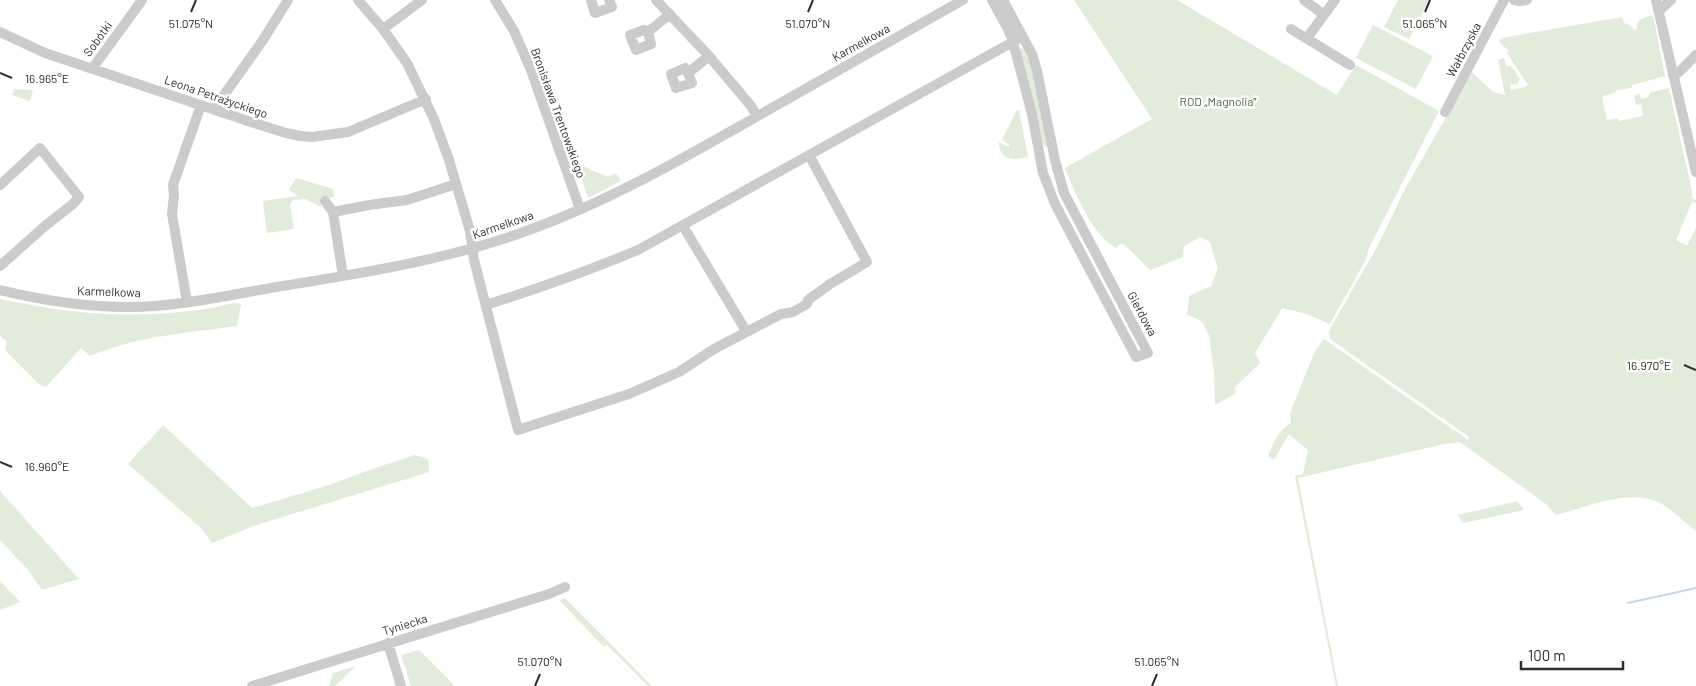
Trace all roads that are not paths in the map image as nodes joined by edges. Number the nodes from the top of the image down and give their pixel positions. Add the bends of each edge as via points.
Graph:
1 (142, 0) edge
2 (288, 0) edge
3 (358, 0) edge
4 (422, 0) edge
5 (495, 0) edge
6 (591, 0) edge
7 (609, 0) edge
8 (656, 0) edge
9 (963, 0) edge
10 (992, 0) edge
11 (1003, 0) edge
12 (1304, 0) edge
13 (1335, 0) edge
14 (1504, 0) edge
15 (1514, 0) edge
16 (1527, 0) edge
17 (1671, 0) edge
18 (1657, 5) edge
19 (670, 14) junction
20 (1323, 14) junction
21 (383, 29) junction
22 (1291, 29) dead end
23 (0, 32) edge
24 (648, 32) dead end
25 (1022, 35) junction
26 (1306, 38) junction
27 (1013, 42) junction
28 (1696, 55) edge
29 (709, 56) junction
30 (1350, 64) dead end
31 (92, 68) junction
32 (688, 73) dead end
33 (1673, 74) junction
34 (426, 99) junction
35 (201, 105) junction
36 (214, 109) junction
37 (1446, 112) dead end
38 (757, 116) junction
39 (1693, 142) edge
40 (809, 155) junction
41 (1054, 156) junction
42 (1040, 158) junction
43 (1696, 172) edge
44 (456, 184) junction
45 (0, 185) edge
46 (325, 201) dead end
47 (580, 209) junction
48 (333, 212) junction
49 (683, 226) junction
50 (473, 249) junction
51 (1097, 257) junction
52 (1086, 263) junction
53 (0, 266) edge
54 (343, 276) junction
55 (1110, 282) junction
56 (1099, 288) junction
57 (0, 290) edge
58 (187, 302) junction
59 (486, 305) junction
60 (746, 331) junction
61 (565, 587) dead end
62 (388, 643) junction
63 (252, 686) edge
64 (401, 686) edge

1 - 31 street, Sobótki
2 - 36 street
3 - 21 street
4 - 21 street
5 - 47 street, Bronisława Trentowskiego via 514,31 531,70
6 - 7 street via 595,12 612,7
8 - 19 street
9 - 38 street, Karmelkowa
10 - 27 street, Giełdowa
11 - 25 street, Giełdowa
12 - 20 street
13 - 20 street
14 - 37 street, Wałbrzyska
15 - 16 street
17 - 18 street via 1662,8
18 - 33 street
19 - 24 street
19 - 29 street
20 - 26 street
21 - 34 street via 407,63
22 - 26 street
23 - 31 street, Leona Petrażyckiego via 45,53
25 - 27 street
25 - 41 street, Giełdowa via 1037,71
26 - 30 street
27 - 40 street
27 - 42 street, Giełdowa
28 - 33 street
29 - 32 street
29 - 38 street
31 - 35 street, Leona Petrażyckiego
33 - 39 street
34 - 36 street, Leona Petrażyckiego via 348,132 312,137 286,134
34 - 44 street
35 - 36 street, Leona Petrażyckiego
35 - 58 street via 173,185 172,214
38 - 47 street, Karmelkowa via 637,183
39 - 43 street
40 - 49 street
40 - 60 street via 867,262 793,312 780,314
41 - 42 street
41 - 51 street, Giełdowa via 1064,193
42 - 52 street, Giełdowa via 1055,204
44 - 48 street via 406,200
44 - 50 street
45 - 53 street via 40,148 78,197
46 - 48 street
47 - 50 street, Karmelkowa
48 - 54 street
49 - 59 street via 601,266
49 - 60 street
50 - 54 street, Karmelkowa
50 - 59 street
51 - 52 street
51 - 55 street, Giełdowa
52 - 56 street, Giełdowa
54 - 58 street, Karmelkowa
55 - 56 street
55 - 56 street, Giełdowa via 1148,353 1136,357
57 - 58 street, Karmelkowa via 53,301 102,306
59 - 60 street via 518,430 629,394 679,372
61 - 62 street, Tyniecka
62 - 63 street, Tyniecka
62 - 64 street

